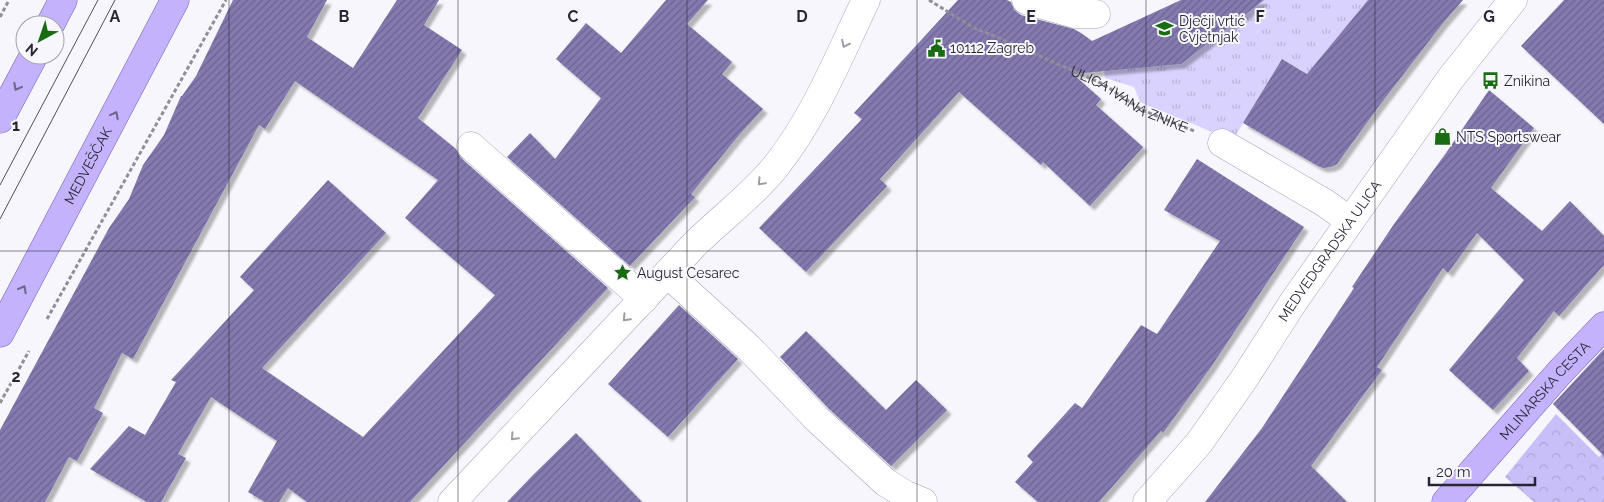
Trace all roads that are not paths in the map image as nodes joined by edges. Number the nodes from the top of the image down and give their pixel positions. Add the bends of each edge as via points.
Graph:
1 (63, 0) edge
2 (175, 0) edge
3 (866, 0) edge
4 (1026, 0) edge
5 (1513, 0) edge
6 (1096, 14) dead end
7 (55, 15) edge
8 (29, 65) edge
9 (0, 119) edge
10 (1222, 143) road end
11 (470, 146) dead end
12 (1350, 221) junction
13 (668, 274) junction
14 (644, 299) junction
15 (1604, 326) edge
16 (0, 333) edge
17 (452, 502) edge
18 (923, 502) edge
19 (1147, 502) edge
20 (1446, 502) edge

1 - 7 main road
16 -> 2 main road, MEDVEŠČAK
3 -> 13 street via 819,98 776,167
4 - 6 street via 1075,14
5 - 12 street, MEDVEDGRADSKA ULICA via 1451,78
8 -> 9 main road
10 - 12 street
11 - 14 street
12 - 19 street, MEDVEDGRADSKA ULICA via 1199,443
13 - 14 street
13 - 18 street via 748,347 817,420 885,482
14 -> 17 street
15 - 20 main road, MLINARSKA CESTA

